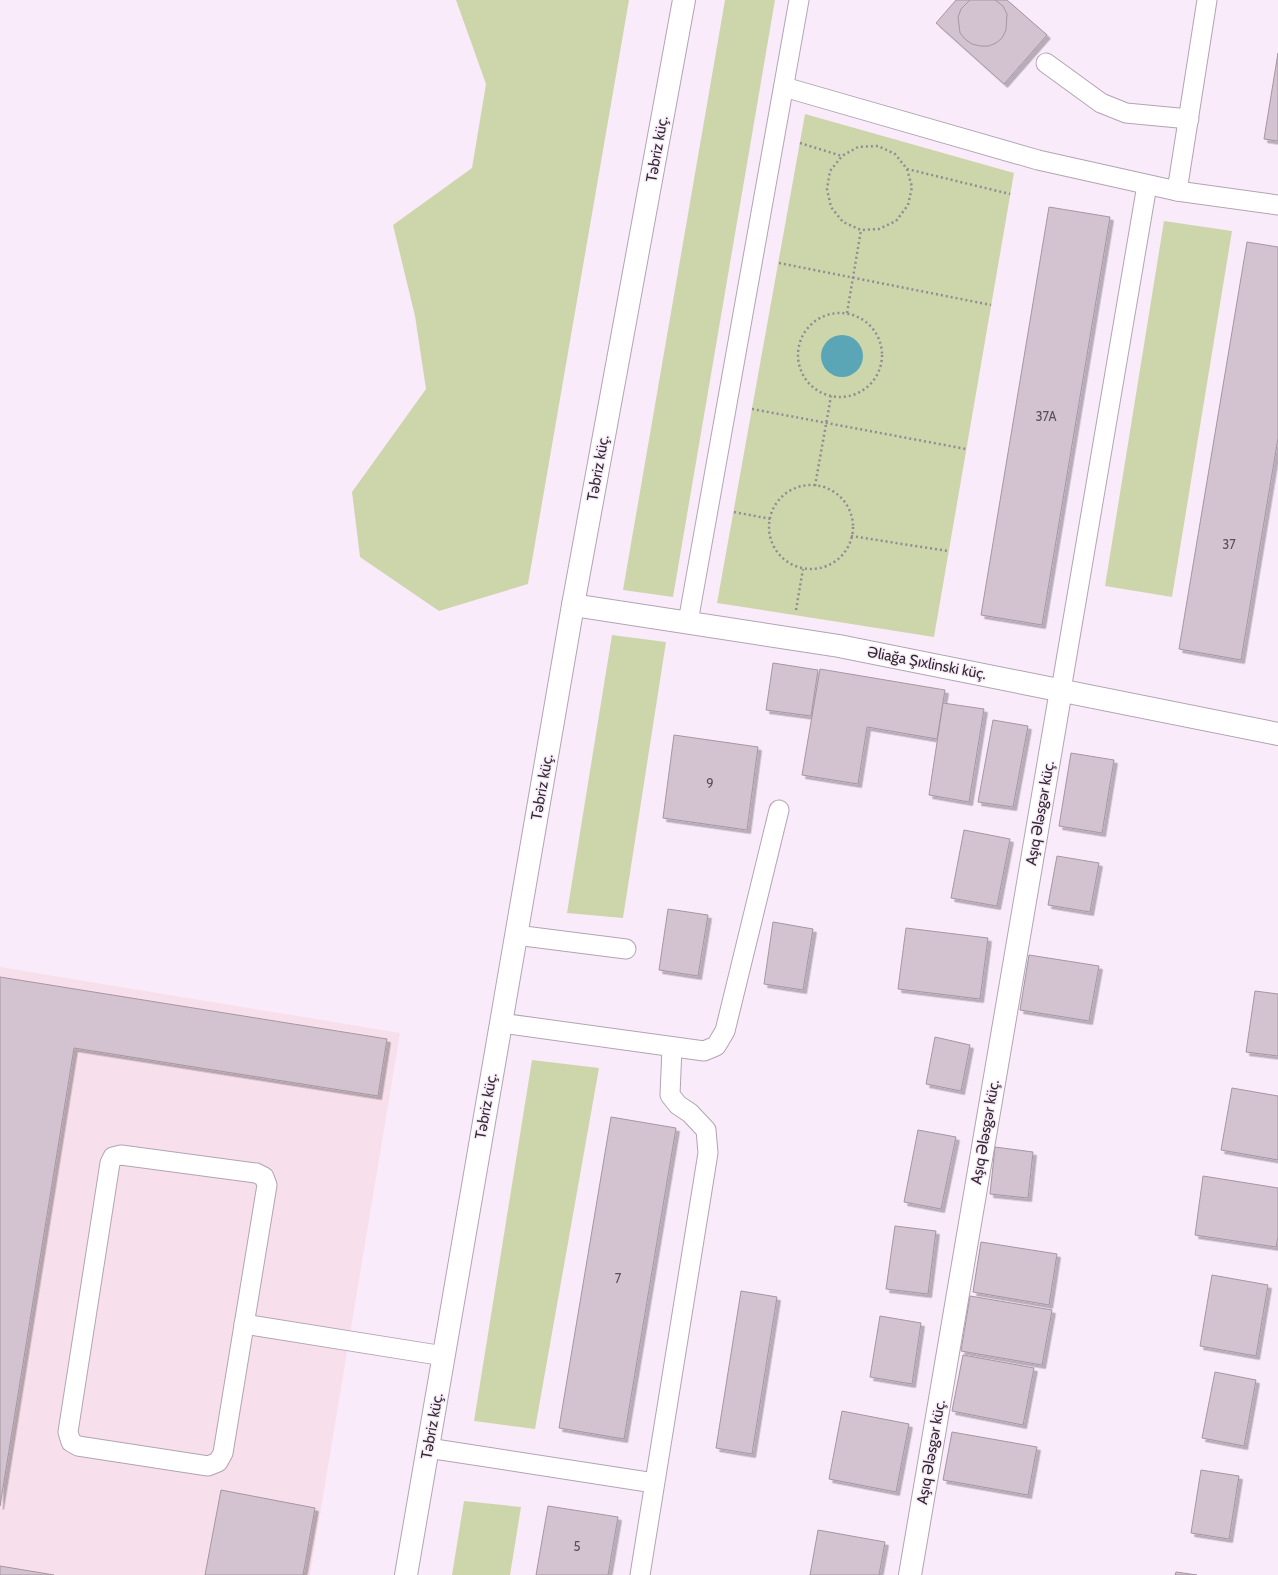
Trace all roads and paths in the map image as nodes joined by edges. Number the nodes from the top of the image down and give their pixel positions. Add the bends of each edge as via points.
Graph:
1 (684, 0) edge
2 (799, 0) edge
3 (1207, 0) edge
4 (1046, 63) dead end
5 (784, 87) junction
6 (1189, 119) junction
7 (799, 143) dead end
8 (842, 156) junction
9 (907, 169) junction
10 (1147, 185) junction
11 (1178, 191) junction
12 (1010, 194) dead end
13 (1278, 205) edge
14 (861, 230) junction
15 (778, 263) dead end
16 (853, 278) junction
17 (991, 305) dead end
18 (847, 312) junction
19 (831, 396) junction
20 (752, 409) dead end
21 (826, 424) junction
22 (966, 449) dead end
23 (815, 486) junction
24 (733, 512) dead end
25 (771, 519) junction
26 (851, 536) junction
27 (948, 551) dead end
28 (803, 569) junction
29 (573, 605) junction
30 (795, 615) dead end
31 (688, 622) junction
32 (1061, 690) junction
33 (1278, 731) edge
34 (779, 810) dead end
35 (516, 935) junction
36 (626, 949) dead end
37 (501, 1023) junction
38 (672, 1047) junction
39 (244, 1324) junction
40 (444, 1356) junction
41 (428, 1448) junction
42 (654, 1483) junction
43 (406, 1575) edge
44 (640, 1575) edge
45 (910, 1575) edge

1 - 29 street, Təbriz küç.
2 - 5 lane
3 - 6 lane
4 - 6 lane via 1101,103 1126,113
5 - 10 lane via 1038,160
5 - 31 lane
6 - 11 lane
7 - 8 path
8 - 9 path via 858,147 878,146 894,154
8 - 14 path via 830,170 827,189 831,207 843,222
9 - 12 path
9 - 14 path via 912,187 908,205 896,221 879,229
10 - 11 lane
10 - 32 lane
11 - 13 lane
14 - 16 path
15 - 16 path
16 - 17 path
16 - 18 path
18 - 19 path via 830,313 813,322 801,337 797,356 802,374 814,388
18 - 19 path via 866,321 878,335 882,353 879,372 867,387 850,396
19 - 21 path
20 - 21 path
21 - 22 path
21 - 23 path
23 - 25 path via 801,486 784,495 772,510
23 - 26 path via 837,493 849,508 854,526
24 - 25 path
25 - 28 path via 769,528 773,547 785,561
26 - 27 path
26 - 28 path via 850,545 838,560 822,568
28 - 30 path
29 - 31 street, Əliağa Şıxlinski küç.
29 - 35 street, Təbriz küç.
31 - 32 street, Əliağa Şıxlinski küç. via 839,646
32 - 33 street, Əliağa Şıxlinski küç.
32 - 45 street, Aşıq Ələsgər küç.
34 - 38 lane via 725,1031 716,1046 704,1051
35 - 36 lane
35 - 37 street, Təbriz küç.
37 - 38 lane
37 - 40 street, Təbriz küç.
38 - 42 lane via 670,1095 706,1130 708,1153
39 - 39 lane via 223,1453 218,1462 208,1466 78,1446 71,1442 68,1432 113,1157 122,1155 256,1173 264,1177 267,1185
39 - 40 lane
40 - 41 street, Təbriz küç.
41 - 42 lane
41 - 43 street, Təbriz küç.
42 - 44 lane

